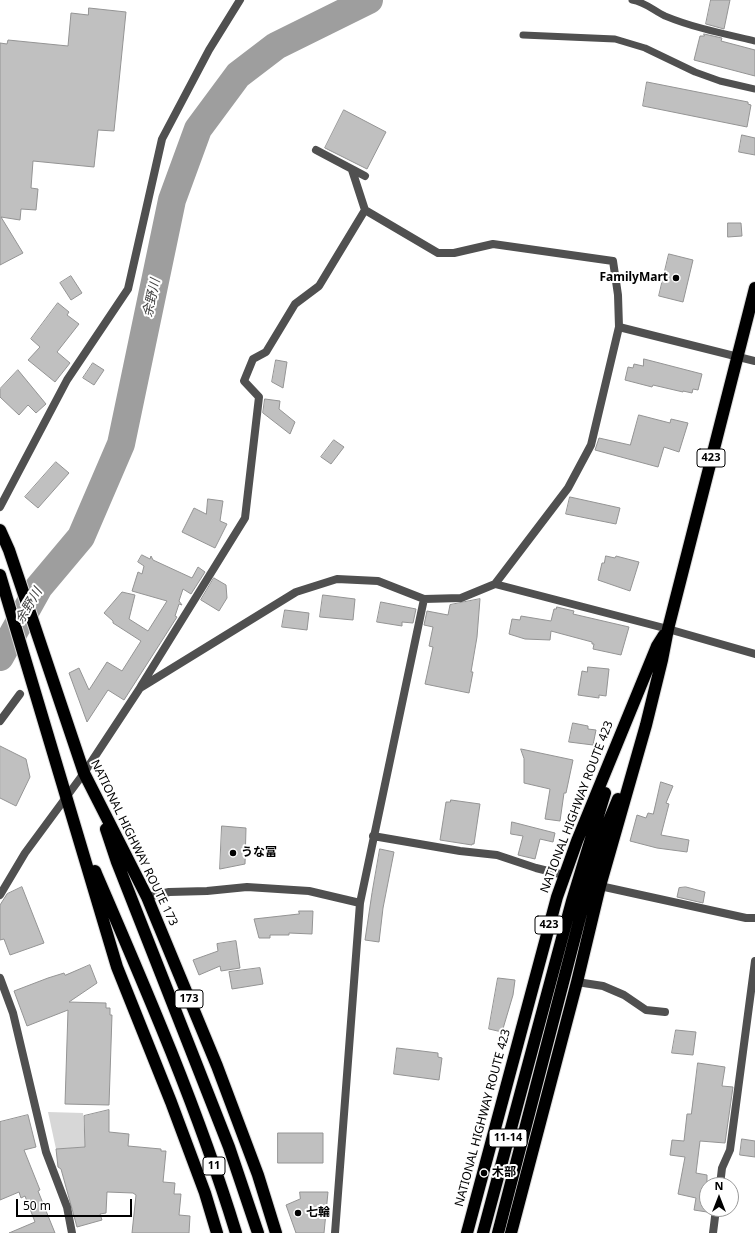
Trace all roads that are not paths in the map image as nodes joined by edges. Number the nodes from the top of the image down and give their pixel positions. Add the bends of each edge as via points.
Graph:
1 (240, 0) edge
2 (632, 0) edge
3 (523, 35) dead end
4 (755, 41) edge
5 (755, 89) edge
6 (316, 150) dead end
7 (352, 170) junction
8 (365, 176) dead end
9 (365, 210) junction
10 (755, 288) edge
11 (619, 327) junction
12 (737, 357) junction
13 (755, 361) edge
14 (0, 506) edge
15 (0, 530) edge
16 (0, 575) edge
17 (495, 584) junction
18 (424, 599) junction
19 (668, 629) junction
20 (755, 654) edge
21 (140, 688) junction
22 (20, 694) dead end
23 (0, 721) edge
24 (646, 725) junction
25 (608, 766) junction
26 (84, 773) junction
27 (93, 790) junction
28 (66, 798) junction
29 (72, 818) junction
30 (373, 836) junction
31 (564, 875) junction
32 (600, 886) junction
33 (0, 895) edge
34 (147, 896) junction
35 (360, 903) junction
36 (755, 918) edge
37 (755, 961) edge
38 (0, 978) edge
39 (577, 982) junction
40 (665, 1012) dead end
41 (721, 1177) edge
42 (715, 1217) edge
43 (72, 1233) edge
44 (217, 1233) edge
45 (236, 1233) edge
46 (258, 1233) edge
47 (276, 1233) edge
48 (335, 1233) edge
49 (467, 1233) edge
50 (483, 1233) edge
51 (498, 1233) edge
52 (511, 1233) edge
53 (713, 1233) edge

1 - 14 street via 209,50 162,139 128,289 68,380
2 - 4 lane via 700,28
3 - 5 lane via 615,39 645,48 714,79
6 - 7 street
7 - 8 street
7 - 9 street
9 - 11 street via 438,253 454,253 493,244 613,261
9 - 21 street via 319,286 295,304 266,352 253,359 244,381 259,397 245,518
10 - 12 highway, NATIONAL HIGHWAY ROUTE 423 / 423
11 - 12 street
11 - 17 street via 591,445 568,488
12 - 13 street
12 - 19 highway, NATIONAL HIGHWAY ROUTE 423 / 423
15 - 26 highway, NATIONAL HIGHWAY ROUTE 173 / 173
16 - 28 highway
17 - 18 street via 460,598
17 - 19 street
18 - 21 street via 378,581 337,579 296,592
18 - 30 street
19 - 20 street
19 - 24 highway, NATIONAL HIGHWAY ROUTE 423 / 423
19 - 25 highway, NATIONAL HIGHWAY ROUTE 423 / 423 via 657,646
21 - 26 street
22 - 23 street
24 - 32 highway, NATIONAL HIGHWAY ROUTE 423 / 423
24 - 51 highway via 603,835
25 - 31 highway, NATIONAL HIGHWAY ROUTE 423 / 423
25 - 50 highway, 11-14 via 606,792 572,901
26 - 27 highway, NATIONAL HIGHWAY ROUTE 173 / 173
26 - 28 street
27 - 34 highway, NATIONAL HIGHWAY ROUTE 173 / 173
27 - 46 highway via 117,862 229,1147
28 - 29 highway
28 - 33 street via 25,853
29 - 44 highway via 117,967 171,1102
29 - 45 highway, 11 via 134,960 189,1100
30 - 31 street via 497,855
30 - 35 street
31 - 49 highway, NATIONAL HIGHWAY ROUTE 423 / 423
32 - 36 street
32 - 39 highway, NATIONAL HIGHWAY ROUTE 423 / 423
34 - 35 street via 169,892 247,887 309,891
34 - 47 highway, NATIONAL HIGHWAY ROUTE 173 / 173 via 217,1066 258,1175
35 - 48 street
37 - 41 street via 730,1150
38 - 43 street via 13,1013 46,1152 67,1207
39 - 40 street via 603,986 624,995 646,1010
39 - 52 highway, NATIONAL HIGHWAY ROUTE 423 / 423
42 - 53 street

